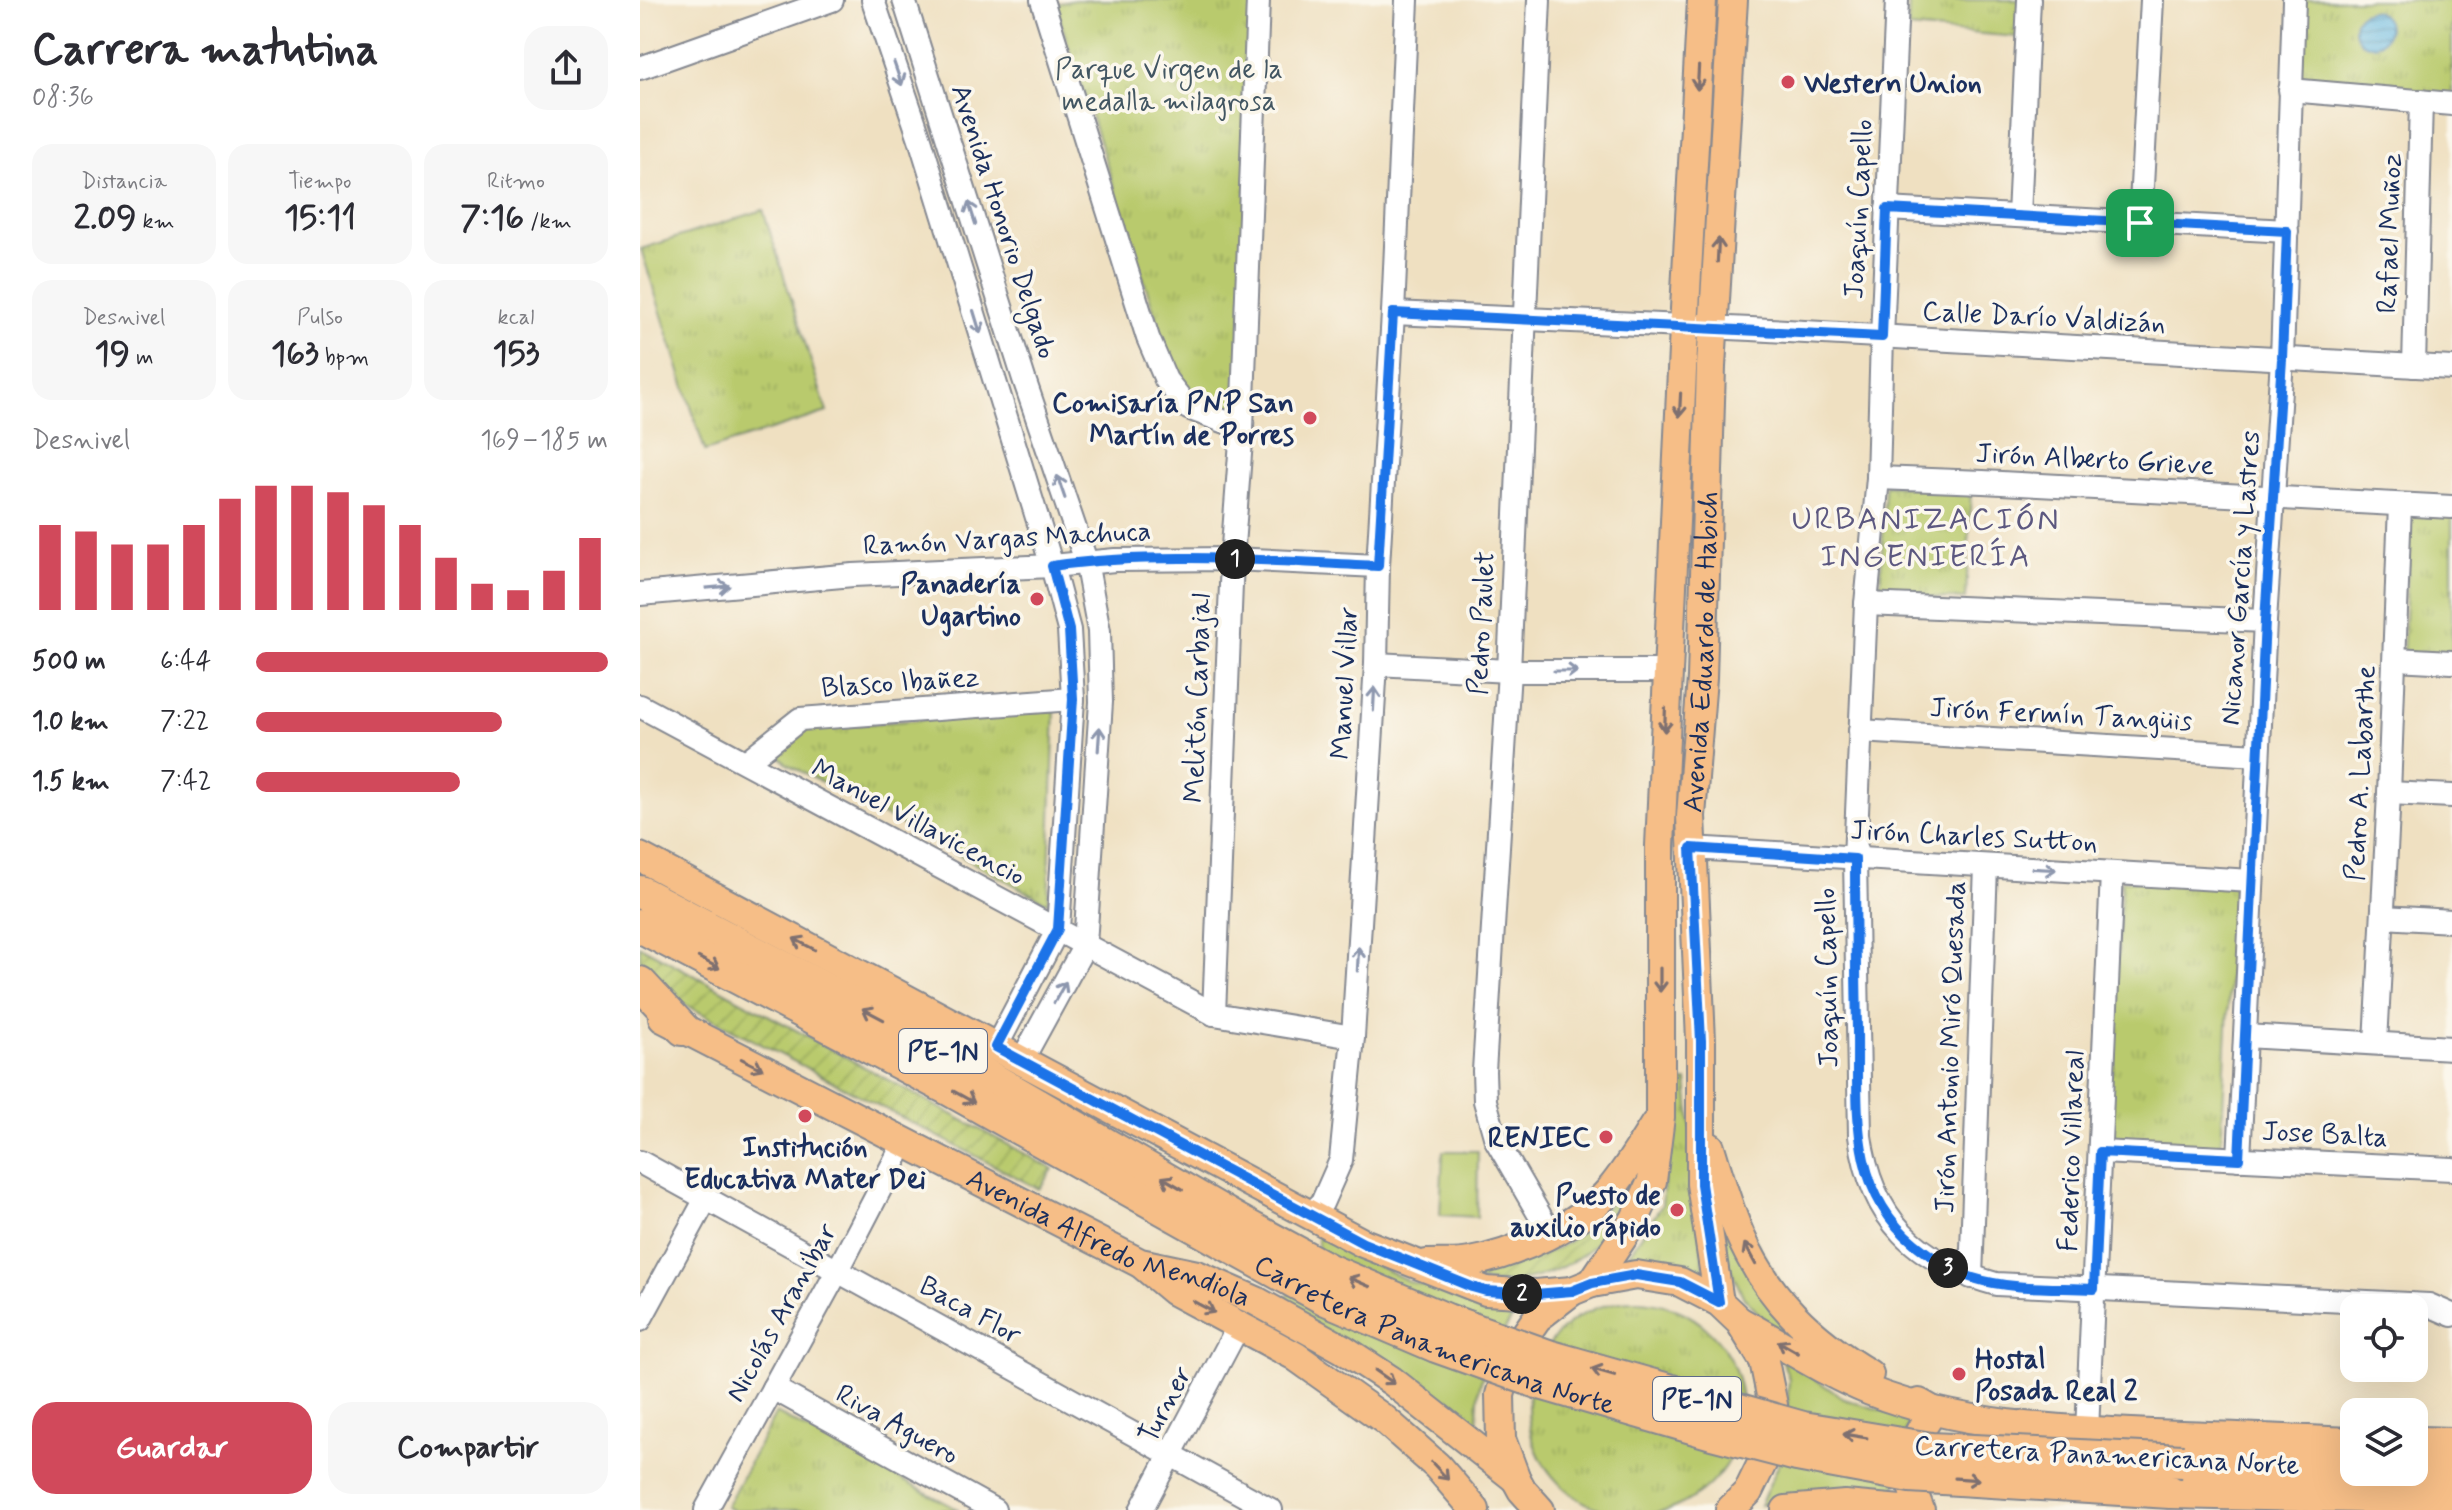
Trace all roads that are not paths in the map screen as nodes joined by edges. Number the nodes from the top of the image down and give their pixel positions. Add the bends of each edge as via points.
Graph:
1 (832, 0) edge
2 (873, 0) edge
3 (904, 0) edge
4 (1042, 0) edge
5 (1258, 0) edge
6 (1407, 0) edge
7 (1539, 0) edge
8 (1702, 0) edge
9 (1733, 0) edge
10 (1897, 0) edge
11 (2029, 0) edge
12 (2152, 0) edge
13 (2294, 0) edge
14 (640, 68) edge
15 (2290, 90) junction
16 (2421, 101) junction
17 (2452, 104) edge
18 (1887, 209) junction
19 (2019, 216) junction
20 (2140, 223) junction
21 (2287, 231) junction
22 (1393, 313) junction
23 (1523, 320) junction
24 (1684, 327) junction
25 (1714, 327) junction
26 (1882, 337) junction
27 (2282, 359) junction
28 (2414, 366) junction
29 (2452, 368) edge
30 (1242, 428) junction
31 (1878, 478) junction
32 (2274, 497) junction
33 (2400, 505) junction
34 (2452, 507) edge
35 (1232, 559) junction
36 (1086, 561) junction
37 (1052, 566) junction
38 (1378, 566) junction
39 (640, 594) edge
40 (1866, 604) junction
41 (2265, 621) junction
42 (2395, 659) junction
43 (2452, 662) edge
44 (1376, 664) junction
45 (1509, 671) junction
46 (1667, 671) junction
47 (1073, 699) junction
48 (640, 706) edge
49 (1860, 731) junction
50 (2258, 755) junction
51 (746, 762) junction
52 (2389, 793) junction
53 (2452, 796) edge
54 (1691, 848) junction
55 (640, 857) edge
56 (1855, 859) junction
57 (1986, 866) junction
58 (2112, 873) junction
59 (2252, 881) junction
60 (640, 892) edge
61 (2383, 917) junction
62 (2452, 921) edge
63 (640, 926) edge
64 (1058, 929) junction
65 (1085, 945) junction
66 (640, 983) edge
67 (640, 1005) edge
68 (1214, 1014) junction
69 (683, 1029) junction
70 (2245, 1036) junction
71 (1353, 1037) junction
72 (2376, 1043) junction
73 (996, 1047) junction
74 (2452, 1048) edge
75 (1022, 1060) junction
76 (1701, 1062) junction
77 (1660, 1064) junction
78 (1660, 1117) junction
79 (1700, 1120) junction
80 (904, 1143) junction
81 (2100, 1152) junction
82 (2239, 1159) junction
83 (640, 1162) edge
84 (2452, 1169) edge
85 (707, 1197) junction
86 (1309, 1215) junction
87 (1550, 1233) junction
88 (1235, 1234) junction
89 (1140, 1263) junction
90 (1413, 1264) junction
91 (838, 1270) junction
92 (1971, 1277) junction
93 (1582, 1287) junction
94 (2094, 1289) junction
95 (1256, 1301) junction
96 (1719, 1302) junction
97 (2452, 1315) edge
98 (640, 1320) edge
99 (1740, 1322) junction
100 (1239, 1325) junction
101 (773, 1388) junction
102 (1933, 1411) junction
103 (2452, 1423) edge
104 (2087, 1431) junction
105 (2340, 1441) edge
106 (2428, 1446) edge
107 (2428, 1451) edge
108 (1171, 1453) junction
109 (2340, 1465) edge
110 (2452, 1468) edge
111 (1527, 1497) edge
112 (2452, 1498) edge
113 (706, 1510) edge
114 (994, 1510) edge
115 (1141, 1510) edge
116 (1271, 1510) edge
117 (1475, 1510) edge
118 (1730, 1510) edge
119 (1786, 1510) edge
120 (1901, 1510) edge
121 (1920, 1510) edge

1 - 14 street
2 -> 37 street, Avenida Honorio Delgado
36 -> 3 street, Avenida Honorio Delgado
4 - 30 street via 1148,338 1166,380 1188,408
5 - 30 street, Melitón Carbajal
6 - 22 street, Manuel Villar
7 - 23 street, Pedro Paulet
8 -> 24 main road, Avenida Eduardo de Habich
25 -> 9 main road, Avenida Eduardo de Habich
10 - 18 street, Joaquín Capello
11 - 19 street
12 - 20 street
13 - 15 street, Nicanor García y Lastres
15 - 16 street
15 - 21 street, Nicanor García y Lastres
16 - 17 street
16 - 28 street, Rafael Muñoz
18 - 19 street
18 - 26 street, Joaquín Capello
19 - 20 street
20 - 21 street
21 - 27 street, Nicanor García y Lastres
22 - 23 street, Calle Darío Valdizán
22 - 38 street, Manuel Villar
23 - 24 street, Calle Darío Valdizán
23 - 45 street, Pedro Paulet
24 - 25 street, Calle Darío Valdizán
24 -> 46 main road, Avenida Eduardo de Habich
25 - 26 street, Calle Darío Valdizán
25 - 54 main road, Avenida Eduardo de Habich
26 - 27 street, Calle Darío Valdizán
26 - 31 street, Joaquín Capello
27 - 28 street, Calle Darío Valdizán
27 - 32 street, Nicanor García y Lastres
28 - 29 street, Calle Darío Valdizán
30 - 35 street, Melitón Carbajal
31 - 32 street, Jirón Alberto Grieve
31 - 40 street, Joaquín Capello
32 - 33 street, Jirón Alberto Grieve
32 - 41 street, Nicanor García y Lastres
33 - 34 street, Jirón Alberto Grieve
33 - 42 street, Pedro A. Labarthe
35 - 36 street, Ramón Vargas Machuca
35 - 38 street, Ramón Vargas Machuca
35 - 68 street, Melitón Carbajal
36 - 37 street, Ramón Vargas Machuca
65 -> 36 street, Avenida Honorio Delgado via 1101,702 1099,631
39 -> 37 street, Ramón Vargas Machuca via 853,575
37 - 47 street, Avenida Honorio Delgado via 1069,630
38 - 44 street, Manuel Villar
40 - 41 street
40 - 49 street, Joaquín Capello
41 - 50 street, Nicanor García y Lastres
42 - 43 street
42 - 52 street, Pedro A. Labarthe
44 - 45 street
71 -> 44 street, Manuel Villar
45 -> 46 street
45 - 87 street, Pedro Paulet via 1485,1101 1496,1140
46 -> 77 main road, Avenida Eduardo de Habich
47 - 51 street, Blasco Ibañez via 800,719
47 - 64 street, Avenida Honorio Delgado
48 - 51 street, Manuel Villavicencio
49 - 50 street, Jirón Fermín Tangüis
49 - 56 street, Joaquín Capello
50 - 59 street, Nicanor García y Lastres
51 - 64 street, Manuel Villavicencio
52 - 53 street
52 - 61 street, Pedro A. Labarthe
54 - 56 street, Jirón Charles Sutton
54 - 76 main road, Avenida Eduardo de Habich
73 -> 55 main road
56 - 57 street, Jirón Charles Sutton
56 - 92 street, Joaquín Capello via 1858,1099 1864,1164 1886,1214 1901,1232 1947,1267
57 -> 58 street, Jirón Charles Sutton
57 - 92 street, Jirón Antonio Miró Quesada
58 - 59 street, Jirón Charles Sutton
58 - 81 street, Federico Villareal
59 - 70 street, Nicanor García y Lastres
88 -> 60 highway, Carretera Panamericana Norte / PE-1N via 958,1059
61 - 62 street
61 - 72 street, Pedro A. Labarthe
63 -> 88 highway, Carretera Panamericana Norte / PE-1N
64 - 65 street, Manuel Villavicencio
64 - 73 street, Avenida Honorio Delgado
65 - 68 street, Manuel Villavicencio
75 -> 65 street, Avenida Honorio Delgado
66 - 69 highway
67 - 69 main road, Avenida Alfredo Mendiola
68 - 71 street, Manuel Villavicencio
69 -> 80 main road, Avenida Alfredo Mendiola
70 - 72 street
70 - 82 street, Nicanor García y Lastres
71 - 86 street, Manuel Villar via 1341,1160 1322,1203
72 - 74 street
73 - 75 main road
75 - 86 main road
76 - 77 main road via 1682,1080 1673,1079
76 - 79 main road, Avenida Eduardo de Habich
77 - 78 main road, Avenida Eduardo de Habich
78 - 87 main road via 1609,1191 1585,1214
78 - 93 main road, Avenida Eduardo de Habich via 1652,1181 1635,1219
79 - 96 main road, Avenida Eduardo de Habich via 1701,1184
102 -> 79 main road via 1811,1335 1766,1283 1733,1219
80 - 89 main road, Avenida Alfredo Mendiola
80 - 91 street, Nicolás Aranibar
81 - 82 street, Jose Balta
81 - 94 street, Federico Villareal
82 - 84 street, Jose Balta
83 - 85 street, Baca Flor
85 - 91 street, Baca Flor
85 - 98 street
86 - 90 main road
86 - 95 main road via 1300,1264 1275,1293
87 - 90 main road via 1469,1263
109 -> 88 highway, Carretera Panamericana Norte / PE-1N, bridge via 1931,1449 1789,1424 1551,1357
88 -> 112 highway, Carretera Panamericana Norte / PE-1N, bridge via 1326,1299 1436,1346 1540,1383 1797,1455 1910,1476 2170,1492
89 - 95 main road, Avenida Alfredo Mendiola via 1197,1275
89 -> 100 main road via 1174,1291
90 - 93 main road via 1486,1291 1535,1294
91 - 101 street, Nicolás Aranibar
91 - 108 street, Baca Flor
92 - 94 street, Joaquín Capello via 1996,1284
93 - 96 main road via 1636,1275 1680,1282
93 - 111 main road via 1537,1318 1512,1354 1500,1395 1501,1439
94 - 97 street, Joaquín Capello via 2429,1305
94 - 104 street, Federico Villareal
95 -> 111 main road, Avenida Alfredo Mendiola via 1392,1381
96 - 99 main road
102 -> 99 main road via 1830,1373
99 - 118 main road via 1764,1361 1773,1405 1768,1451 1748,1492
100 - 108 street, Turner
100 -> 117 main road via 1295,1356 1385,1420 1437,1466
101 - 113 street, Nicolás Aranibar
101 - 114 street, Riva Aguero
102 - 104 main road
102 - 121 main road via 1920,1428 1909,1470
103 - 106 street
104 - 105 main road
107 - 110 highway
108 - 115 street, Turner
108 - 116 street, Baca Flor
119 - 120 main road via 1845,1505

